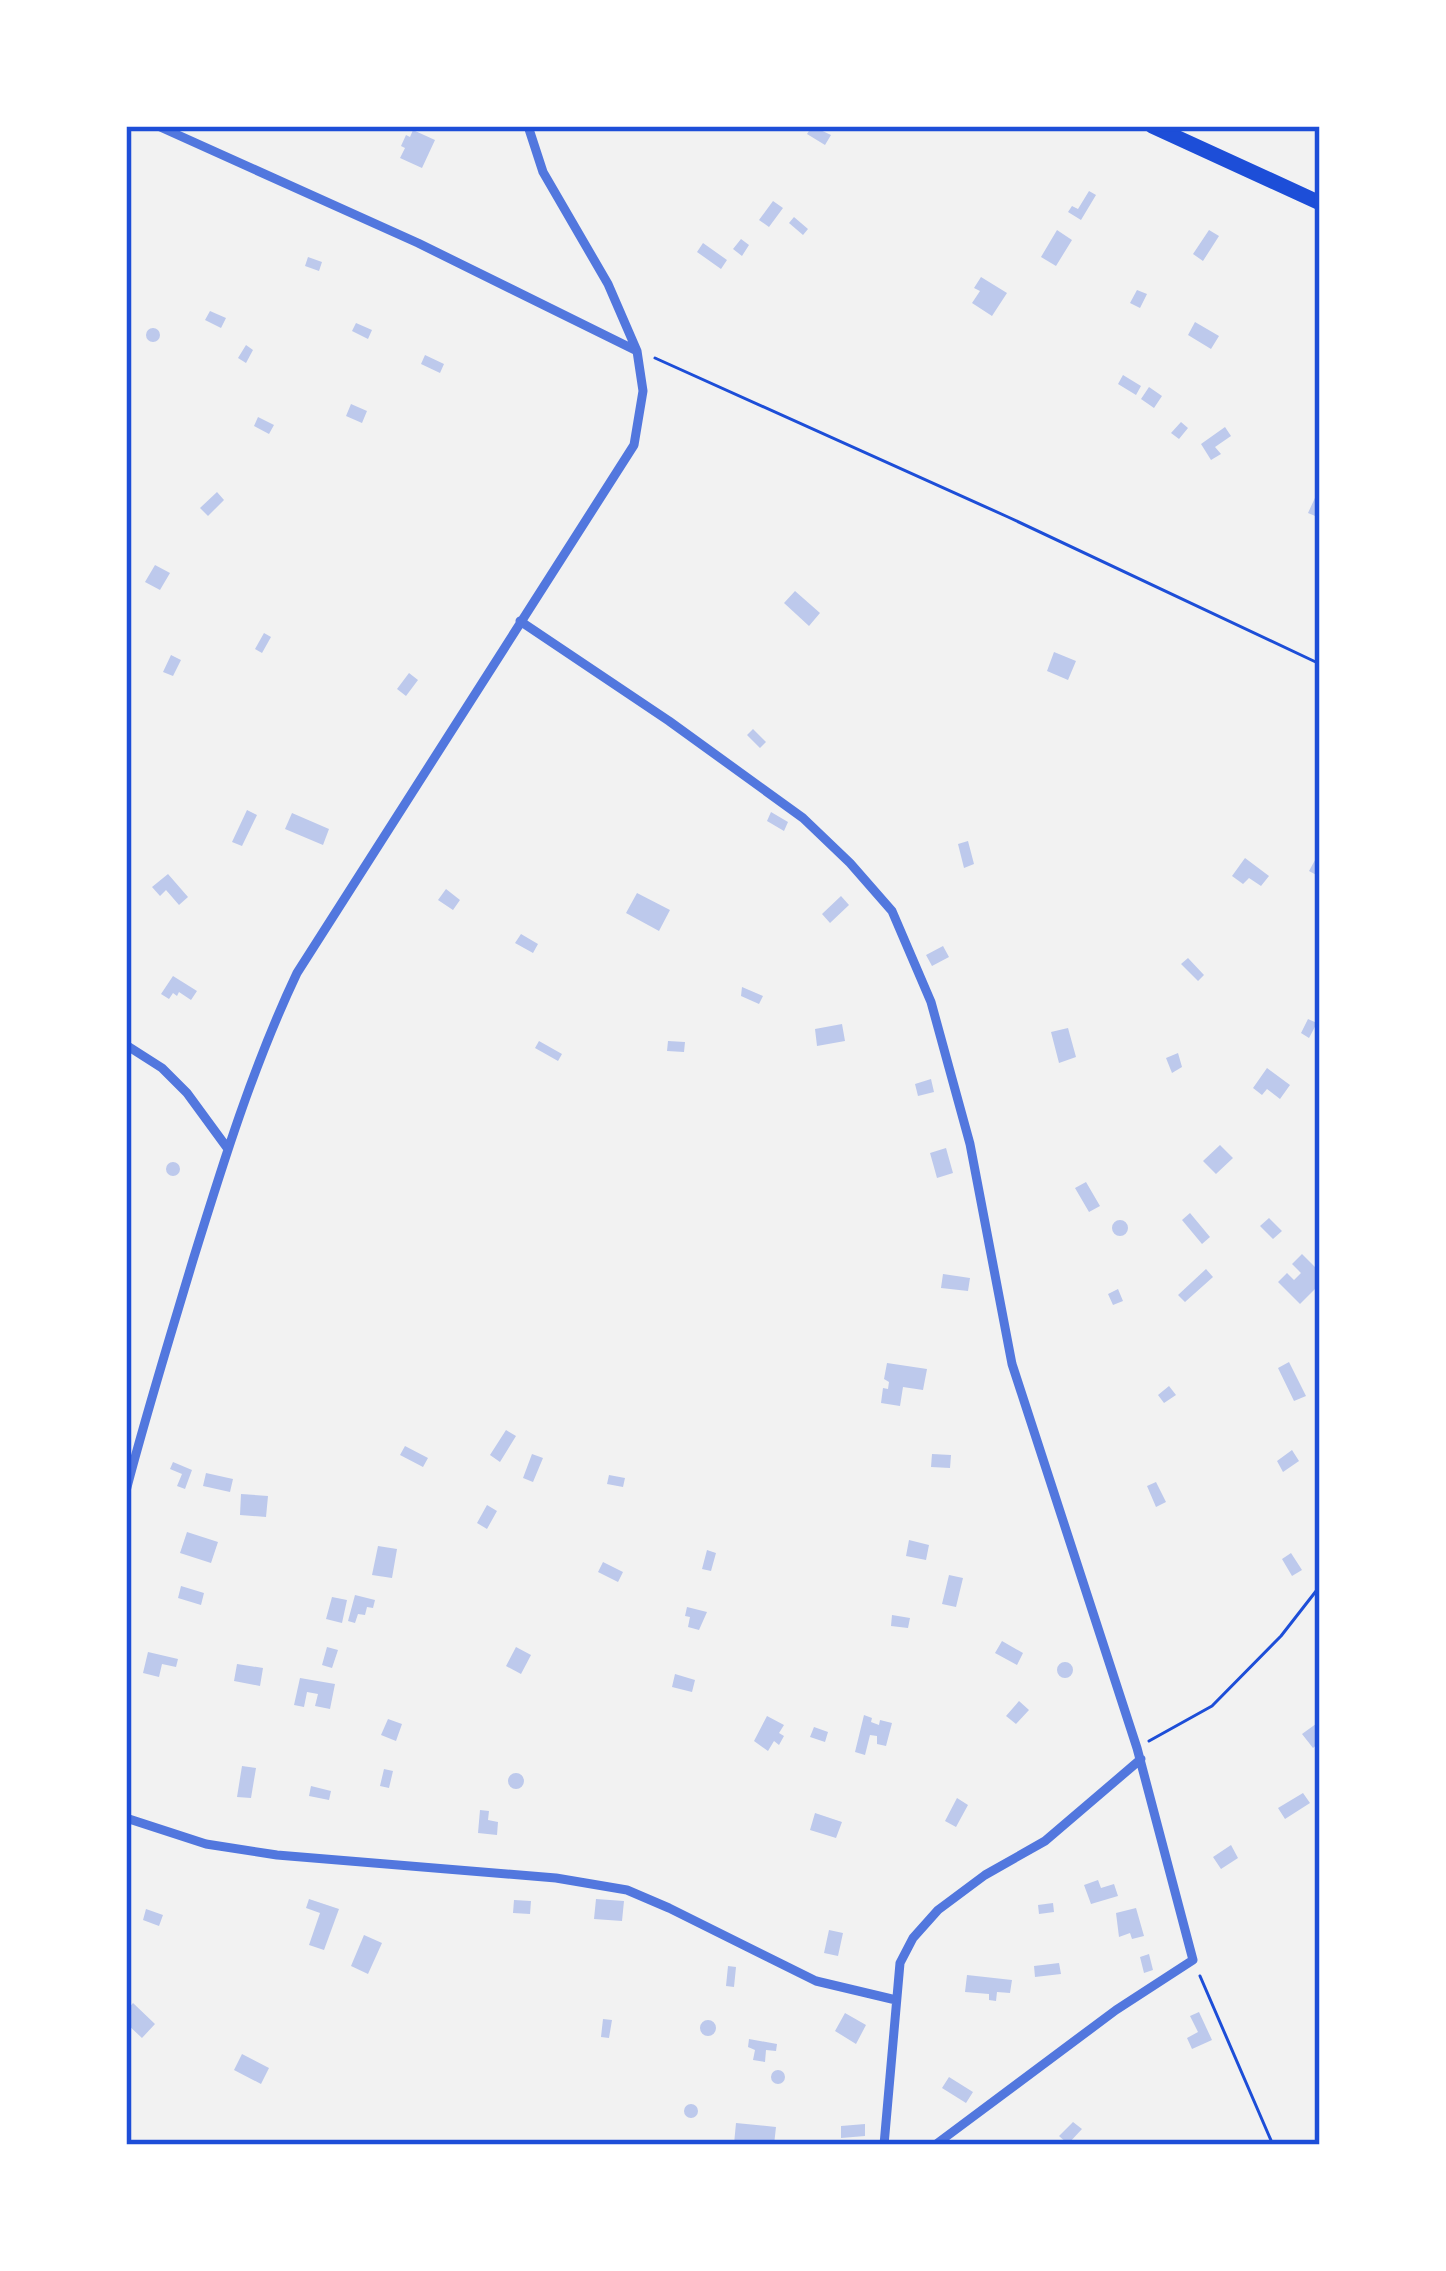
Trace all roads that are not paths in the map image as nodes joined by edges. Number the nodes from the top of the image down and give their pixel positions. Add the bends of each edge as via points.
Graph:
1 (158, 126) edge
2 (528, 126) edge
3 (1152, 126) edge
4 (1320, 202) edge
5 (637, 351) junction
6 (520, 621) junction
7 (126, 1045) edge
8 (228, 1149) junction
9 (126, 1491) edge
10 (1139, 1753) junction
11 (126, 1818) edge
12 (896, 2000) junction
13 (884, 2145) edge
14 (935, 2145) edge

1 - 5 street
2 - 5 street via 543,172
3 - 4 main road
5 - 6 street via 643,391 634,445
6 - 8 street via 297,974
6 - 10 street via 803,818 892,911 931,1002 970,1144 1012,1364
7 - 8 street via 163,1068
8 - 9 street
10 - 12 street via 1045,1841 938,1910 900,1963
10 - 14 street via 1193,1960
11 - 12 street via 277,1856 627,1891 816,1981
12 - 13 street

